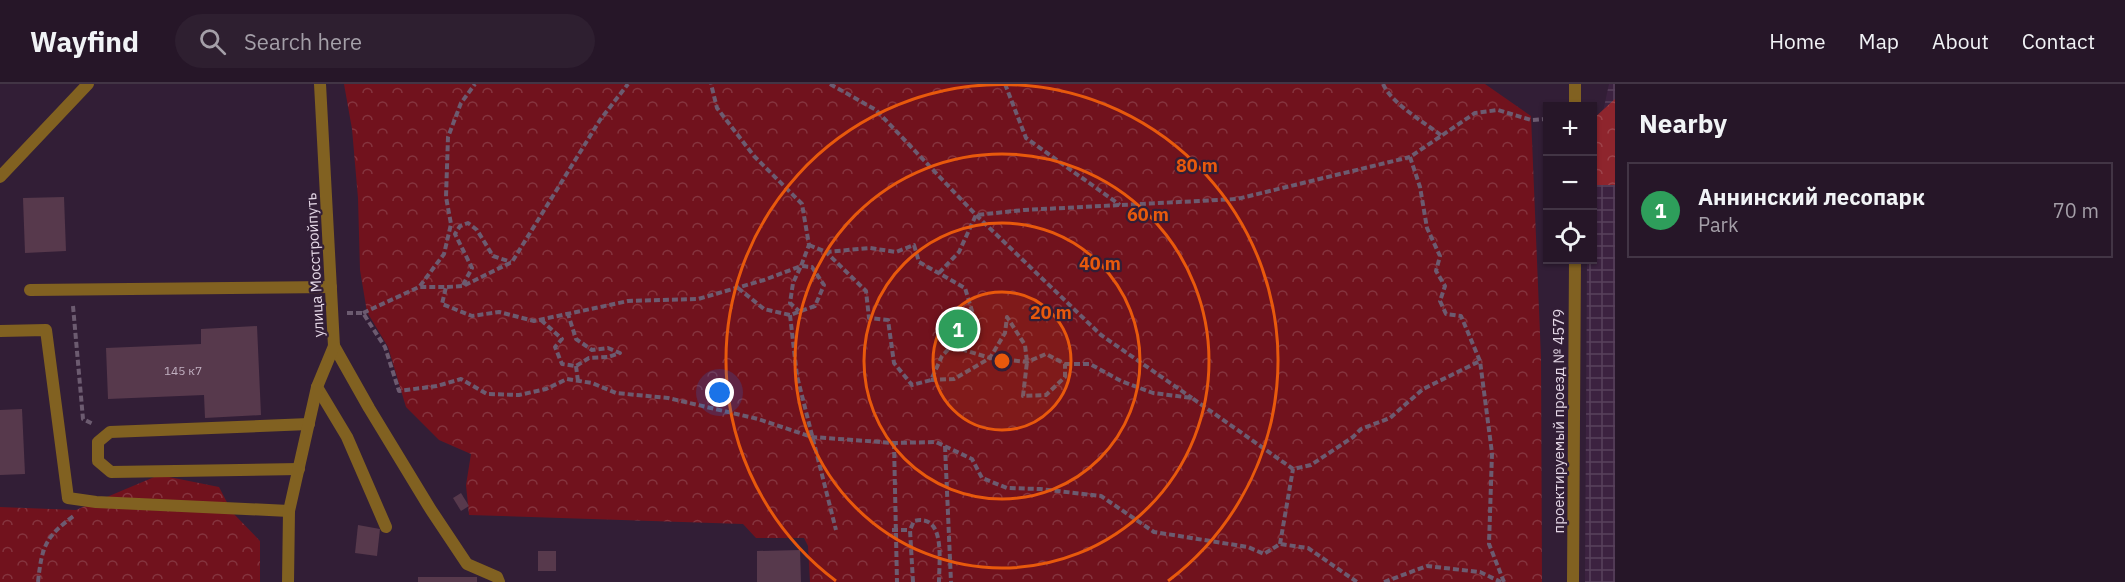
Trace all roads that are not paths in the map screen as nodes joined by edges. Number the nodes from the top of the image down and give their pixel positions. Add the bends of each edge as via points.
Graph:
1 (88, 84) edge
2 (320, 84) edge
3 (1575, 84) edge
4 (1575, 102) edge
5 (0, 177) edge
6 (1575, 264) edge
7 (331, 287) junction
8 (30, 290) dead end
9 (0, 331) edge
10 (334, 346) junction
11 (317, 387) junction
12 (309, 424) junction
13 (299, 469) junction
14 (289, 512) junction
15 (386, 527) dead end
16 (288, 582) edge
17 (499, 582) edge
18 (1573, 582) edge

1 - 5 street
2 - 7 street, улица Мосстройпуть
3 - 4 street
6 - 18 street, проектируемый проезд № 4579
7 - 8 street
7 - 10 street, улица Мосстройпуть
9 - 14 street via 46,330 68,498
10 - 11 street, улица Мосстройпуть
10 - 17 street via 467,564
11 - 12 street, улица Мосстройпуть
11 - 15 street via 347,437
12 - 13 street, улица Мосстройпуть
12 - 13 street via 110,432 98,442 98,461 111,472
13 - 14 street, улица Мосстройпуть
14 - 16 street, улица Мосстройпуть

